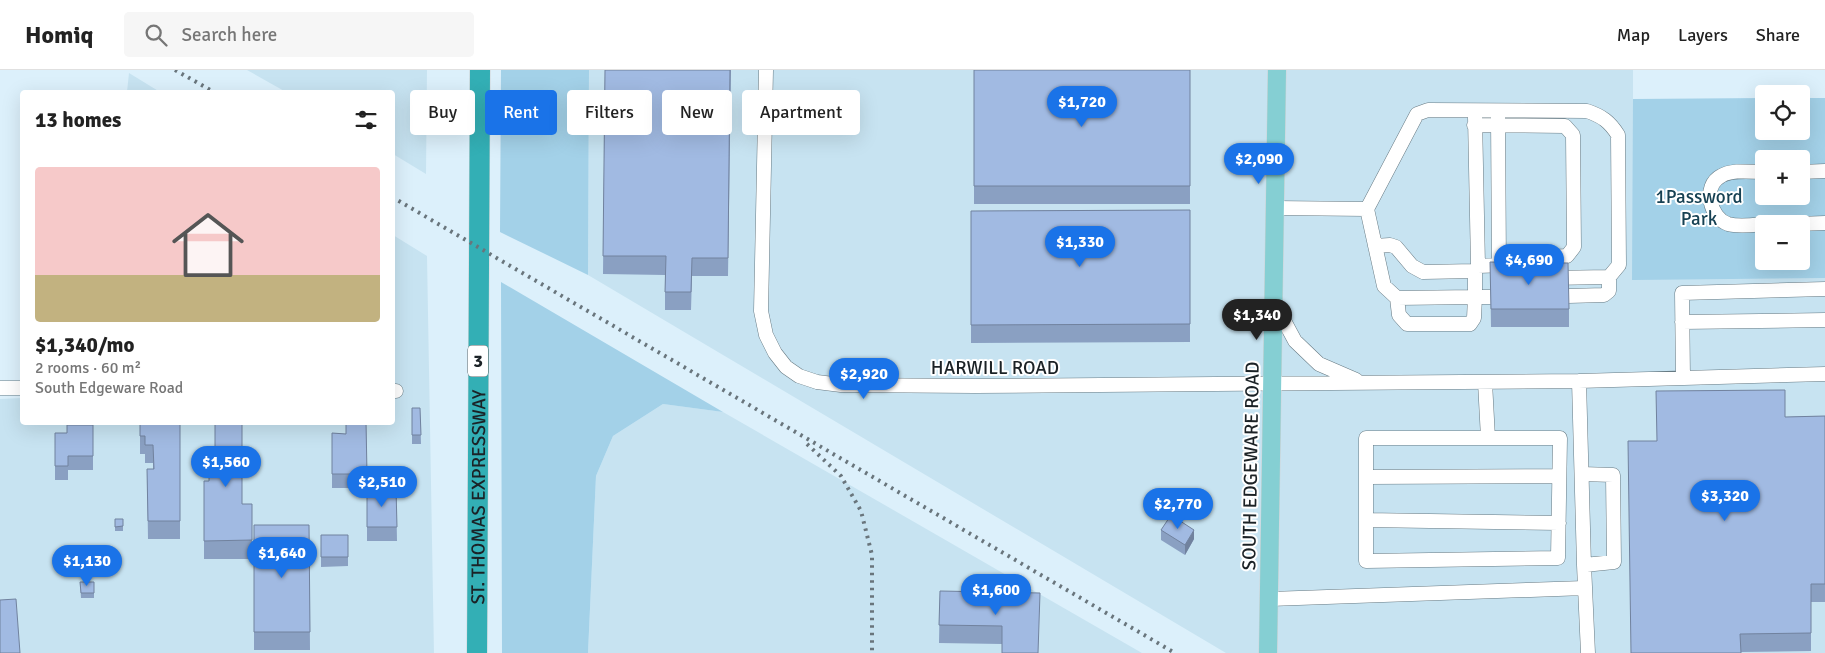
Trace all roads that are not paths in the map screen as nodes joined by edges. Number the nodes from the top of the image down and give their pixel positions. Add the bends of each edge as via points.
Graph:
1 (480, 70) edge
2 (766, 70) edge
3 (1277, 70) edge
4 (1475, 110) junction
5 (1498, 110) junction
6 (1474, 125) junction
7 (1498, 126) junction
8 (1825, 171) edge
9 (1755, 172) edge
10 (1810, 172) edge
11 (1275, 208) junction
12 (1367, 209) junction
13 (1825, 223) edge
14 (1755, 224) edge
15 (1810, 224) edge
16 (1375, 246) junction
17 (1476, 269) junction
18 (1506, 270) junction
19 (1609, 277) junction
20 (1532, 278) edge
21 (1825, 289) edge
22 (1568, 296) edge
23 (1475, 297) junction
24 (1491, 297) edge
25 (1397, 298) junction
26 (1274, 301) junction
27 (1825, 320) edge
28 (1682, 322) junction
29 (1825, 374) edge
30 (1683, 378) junction
31 (1485, 382) junction
32 (1579, 382) junction
33 (1272, 383) junction
34 (1361, 383) junction
35 (0, 388) edge
36 (20, 388) edge
37 (1488, 438) junction
38 (1582, 474) junction
39 (1559, 476) junction
40 (1366, 477) junction
41 (1366, 520) junction
42 (1559, 523) junction
43 (1584, 565) junction
44 (1585, 588) junction
45 (1269, 599) junction
46 (477, 653) edge
47 (1268, 653) edge
48 (1588, 653) edge

1 - 46 highway, ST. THOMAS EXPRESSWAY / 3
2 - 33 street, HARWILL ROAD via 761,311 766,335 775,353 799,376 841,385
3 - 11 main road, SOUTH EDGEWARE ROAD
4 - 5 street
4 - 6 street
4 - 12 street via 1428,110 1417,114
5 - 7 street
5 - 19 street via 1587,111 1612,124 1618,135 1619,265
6 - 7 street
6 - 17 street
7 - 18 street
7 - 18 street via 1565,126 1573,135 1574,247 1567,256 1511,259
8 - 10 street
9 - 14 street via 1719,176 1710,192 1713,210 1726,223
11 - 12 street
11 - 26 main road, SOUTH EDGEWARE ROAD
12 - 16 street
13 - 15 street
16 - 17 street via 1396,247 1412,266 1423,272
16 - 25 street via 1384,286
17 - 18 street
17 - 23 street
19 - 20 street
19 - 22 street via 1608,291 1604,295
21 - 28 street via 1682,293
23 - 24 street
23 - 25 street
23 - 25 street via 1474,318 1470,324 1407,324 1399,316
26 - 33 main road, SOUTH EDGEWARE ROAD
26 - 34 street via 1295,341 1318,364
27 - 28 street
28 - 30 street
29 - 30 street, HARWILL ROAD
30 - 32 street, HARWILL ROAD
31 - 32 street, HARWILL ROAD
31 - 34 street, HARWILL ROAD
31 - 37 street
32 - 38 street
33 - 34 street, HARWILL ROAD
33 - 45 main road, SOUTH EDGEWARE ROAD
35 - 36 street
37 - 39 street via 1560,438
37 - 40 street via 1366,438
38 - 43 street
38 - 43 street via 1613,475 1614,562
39 - 40 street
39 - 42 street
40 - 41 street
41 - 42 street
41 - 42 street via 1366,562 1558,558
43 - 44 street
44 - 45 street
44 - 48 street
45 - 47 main road, SOUTH EDGEWARE ROAD

